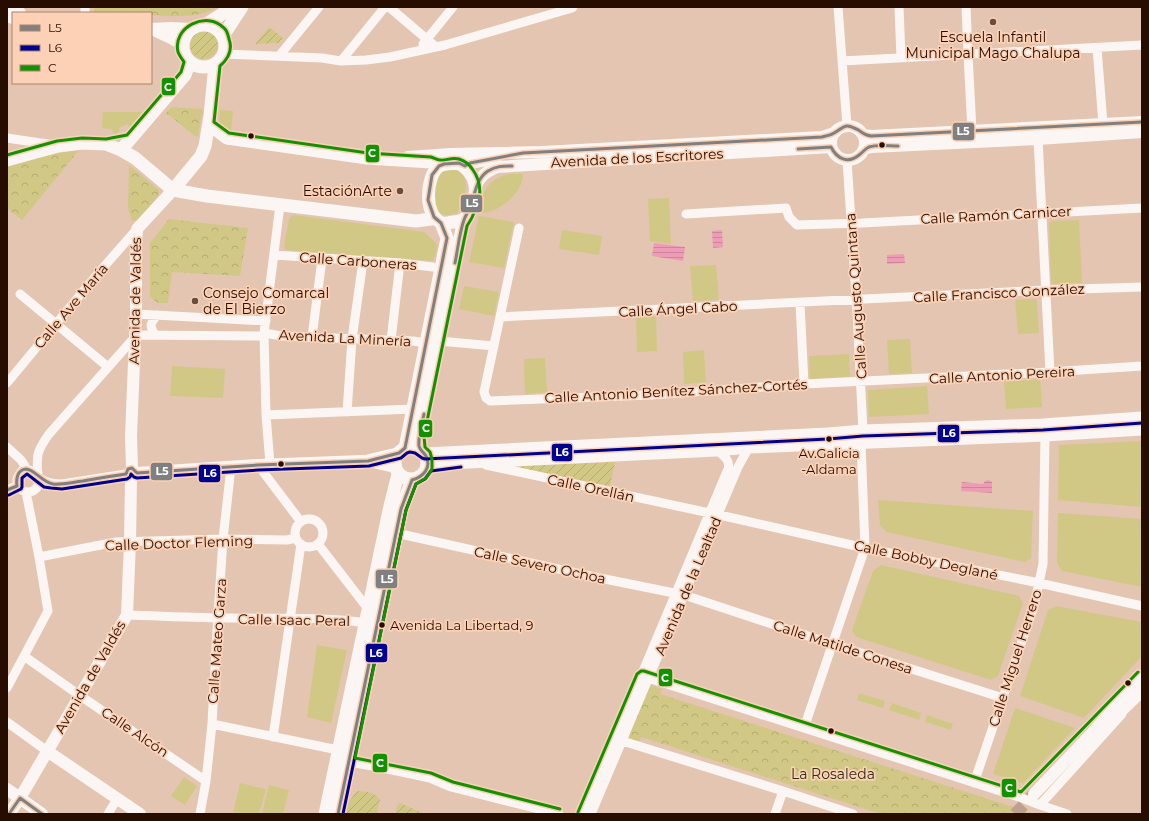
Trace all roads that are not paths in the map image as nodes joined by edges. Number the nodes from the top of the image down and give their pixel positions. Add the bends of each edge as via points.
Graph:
1 (233, 7) edge
2 (242, 7) edge
3 (319, 7) edge
4 (385, 7) edge
5 (390, 7) edge
6 (453, 7) edge
7 (838, 7) edge
8 (899, 7) edge
9 (966, 7) edge
10 (566, 8) edge
11 (205, 25) junction
12 (152, 29) edge
13 (190, 29) junction
14 (223, 36) junction
15 (427, 40) junction
16 (183, 45) junction
17 (1142, 45) edge
18 (436, 47) junction
19 (1097, 48) junction
20 (418, 51) junction
21 (968, 54) junction
22 (279, 56) junction
23 (901, 57) junction
24 (341, 61) junction
25 (842, 61) junction
26 (190, 62) junction
27 (218, 65) junction
28 (1142, 122) edge
29 (209, 124) junction
30 (1103, 124) junction
31 (847, 126) junction
32 (972, 131) junction
33 (1142, 132) edge
34 (834, 133) junction
35 (863, 135) junction
36 (7, 138) edge
37 (130, 138) junction
38 (1038, 139) junction
39 (106, 144) junction
40 (58, 146) junction
41 (831, 147) junction
42 (864, 149) junction
43 (121, 150) junction
44 (522, 153) junction
45 (135, 158) junction
46 (390, 159) junction
47 (7, 160) edge
48 (847, 160) junction
49 (439, 166) junction
50 (465, 166) junction
51 (476, 186) junction
52 (172, 190) junction
53 (280, 204) junction
54 (1142, 208) edge
55 (1041, 213) junction
56 (686, 214) dead end
57 (464, 219) junction
58 (437, 220) junction
59 (851, 224) junction
60 (519, 228) dead end
61 (137, 229) junction
62 (274, 255) junction
63 (322, 259) junction
64 (363, 261) junction
65 (400, 263) junction
66 (441, 269) junction
67 (1142, 287) edge
68 (1046, 290) junction
69 (20, 294) dead end
70 (856, 299) junction
71 (800, 302) junction
72 (136, 314) junction
73 (157, 315) junction
74 (500, 317) junction
75 (242, 320) junction
76 (266, 321) junction
77 (56, 324) junction
78 (155, 335) junction
79 (264, 335) junction
80 (134, 336) junction
81 (239, 336) junction
82 (312, 337) junction
83 (352, 339) junction
84 (391, 340) junction
85 (433, 342) junction
86 (494, 346) junction
87 (1142, 366) edge
88 (108, 367) junction
89 (1050, 372) junction
90 (861, 382) junction
91 (7, 383) edge
92 (804, 384) junction
93 (413, 409) junction
94 (347, 412) junction
95 (266, 415) junction
96 (1142, 418) edge
97 (1142, 429) edge
98 (1045, 435) junction
99 (862, 437) junction
100 (7, 447) edge
101 (749, 447) junction
102 (402, 450) junction
103 (716, 450) junction
104 (422, 452) junction
105 (368, 461) junction
106 (472, 462) junction
107 (264, 464) junction
108 (428, 466) junction
109 (231, 467) junction
110 (397, 470) junction
111 (21, 472) junction
112 (132, 474) junction
113 (38, 476) junction
114 (412, 480) junction
115 (17, 486) junction
116 (7, 490) edge
117 (26, 492) junction
118 (714, 514) junction
119 (301, 522) junction
120 (396, 533) junction
121 (223, 539) junction
122 (298, 541) junction
123 (130, 542) junction
124 (318, 544) junction
125 (865, 548) junction
126 (39, 557) junction
127 (1039, 583) junction
128 (680, 594) junction
129 (1142, 606) edge
130 (127, 615) junction
131 (367, 616) junction
132 (218, 618) junction
133 (290, 618) junction
134 (832, 643) junction
135 (24, 656) junction
136 (1142, 676) edge
137 (645, 677) junction
138 (7, 688) edge
139 (1138, 690) edge
140 (79, 695) junction
141 (1003, 698) junction
142 (7, 722) edge
143 (212, 724) junction
144 (804, 728) junction
145 (274, 737) junction
146 (618, 740) junction
147 (338, 750) junction
148 (47, 751) junction
149 (349, 762) junction
150 (206, 781) junction
151 (974, 783) junction
152 (7, 789) edge
153 (783, 791) junction
154 (20, 798) junction
155 (1022, 798) junction
156 (1038, 798) junction
157 (117, 799) junction
158 (9, 814) edge
159 (42, 814) edge
160 (108, 814) edge
161 (140, 814) edge
162 (200, 814) edge
163 (325, 814) edge
164 (338, 814) edge
165 (559, 814) edge
166 (583, 814) edge
167 (591, 814) edge
168 (775, 814) edge
169 (853, 814) edge
170 (1067, 814) edge

1 - 11 main road
2 - 14 main road
3 - 22 street
4 - 24 street
5 - 15 street
6 - 15 street
7 - 25 street
8 - 23 street
9 - 21 street
10 - 18 street
11 - 13 main road
11 - 14 main road via 216,28
12 - 13 street
12 - 16 street
13 - 16 main road
14 - 27 main road via 226,48
15 - 18 street
15 - 20 street
16 - 26 main road via 186,58
17 - 19 street
18 - 20 street
19 - 21 street
19 - 30 street
20 - 24 street via 390,57
21 - 23 street
21 - 32 street
22 - 24 street
22 - 27 street
23 - 25 street
25 - 31 street
26 - 27 main road via 203,67
26 - 37 main road via 185,75
27 - 29 main road, Avenida de Valdés
28 - 30 street
29 - 46 main road, Avenida de los Escritores via 227,138
29 - 52 main road, Avenida de Valdés via 201,156
30 - 32 street
31 - 34 street
31 - 35 street via 854,127
32 - 35 street
33 - 38 street
34 - 41 street
34 - 44 street, Avenida de los Escritores via 822,136
35 - 42 street
36 - 40 street
37 - 39 main road
37 - 43 main road
37 - 45 main road
38 - 42 street
38 - 55 street
39 - 40 main road
39 - 43 main road
40 - 47 main road
41 - 48 street via 837,156
41 - 51 street, Avenida de los Escritores via 497,166 480,177
42 - 48 street via 854,159
43 - 45 main road
44 - 46 street, Avenida de los Escritores via 430,154
44 - 50 street, Avenida de los Escritores
45 - 52 main road
46 - 49 main road, Avenida de los Escritores via 431,162
48 - 59 street, Calle Augusto Quintana
49 - 50 main road via 459,163
49 - 58 main road via 432,175 428,200
50 - 51 main road
51 - 57 main road via 473,202
52 - 53 main road
52 - 61 street, Avenida de Valdés
53 - 58 main road via 416,221
53 - 62 street
54 - 55 street, Calle Ramón Carnicer
55 - 59 street, Calle Ramón Carnicer
55 - 68 street
56 - 59 street, Calle Ramón Carnicer via 786,208 797,225
57 - 58 main road via 448,223
57 - 85 main road
58 - 66 main road via 448,238
59 - 70 street, Calle Augusto Quintana
60 - 74 street
61 - 72 street, Avenida de Valdés
61 - 77 street, Calle Ave María
62 - 63 street, Calle Carboneras
62 - 76 street
63 - 64 street, Calle Carboneras
63 - 82 street
64 - 65 street, Calle Carboneras
64 - 83 street
65 - 66 street, Calle Carboneras
65 - 84 street
66 - 85 main road
67 - 68 street, Calle Francisco González
68 - 70 street, Calle Francisco González
68 - 89 street
69 - 77 street
70 - 71 street, Calle Ángel Cabo
70 - 90 street, Calle Augusto Quintana
71 - 74 street, Calle Ángel Cabo
71 - 92 street
72 - 73 street
72 - 80 street, Avenida de Valdés
73 - 75 street
73 - 78 street via 151,322
74 - 86 street
75 - 76 street
75 - 81 street via 247,323 248,328
76 - 79 street
77 - 88 street
77 - 91 street, Calle Ave María
78 - 80 street, Avenida La Minería
78 - 81 street, Avenida La Minería
79 - 81 street, Avenida La Minería
79 - 82 street, Avenida La Minería
79 - 95 street
80 - 88 street
80 - 112 street, Avenida de Valdés
82 - 83 street, Avenida La Minería
83 - 84 street, Avenida La Minería
83 - 94 street
84 - 85 street, Avenida La Minería
85 - 86 street, Avenida La Minería
85 - 93 main road
85 - 104 main road via 435,358 419,436
86 - 92 street, Calle Antonio Benítez Sánchez-Cortés via 484,392 490,401 651,395
87 - 89 street, Calle Antonio Pereira
88 - 113 street via 39,447 36,461
89 - 90 street, Calle Antonio Pereira
90 - 92 street, Calle Antonio Benítez Sánchez-Cortés
90 - 99 street, Calle Augusto Quintana
93 - 94 street
93 - 102 main road
94 - 95 street
95 - 107 street
96 - 99 main road
97 - 98 main road
98 - 99 main road
98 - 127 street, Calle Miguel Herrero via 1043,564
99 - 101 main road
99 - 104 main road via 805,435
99 - 125 street, Calle Augusto Quintana
100 - 111 street via 25,466
101 - 103 main road
101 - 118 street, Avenida de la Lealtad
102 - 104 main road via 414,447
102 - 105 street
102 - 110 main road via 395,461
103 - 106 main road
103 - 118 street, Avenida de la Lealtad via 724,455 730,464
104 - 108 main road
105 - 107 street
105 - 110 street
106 - 108 main road
106 - 118 street, Calle Orellán
107 - 109 street
107 - 119 street
108 - 114 main road via 422,476
109 - 112 street
109 - 121 street, Calle Mateo Garza
110 - 114 main road via 406,479
110 - 131 main road
111 - 113 street via 30,470
111 - 115 street via 17,478
112 - 113 street via 62,484 52,484
112 - 123 street, Avenida de Valdés
113 - 117 street via 36,489
114 - 120 main road
115 - 116 street
115 - 117 street
117 - 126 street
118 - 125 street, Calle Bobby Deglané
118 - 128 street, Avenida de la Lealtad
119 - 122 street via 296,529
119 - 124 street via 309,519 320,525 323,533
120 - 128 street, Calle Severo Ochoa
120 - 149 main road
121 - 122 street, Calle Doctor Fleming
121 - 123 street, Calle Doctor Fleming
121 - 132 street, Calle Mateo Garza
122 - 124 street via 304,546
122 - 133 street
123 - 126 street, Calle Doctor Fleming via 116,542
123 - 130 street, Avenida de Valdés
124 - 131 street
125 - 127 street, Calle Bobby Deglané
125 - 134 street, Calle Augusto Quintana
126 - 135 street via 48,611
127 - 129 street, Calle Bobby Deglané
127 - 141 street, Calle Miguel Herrero via 1034,606
128 - 134 street, Calle Matilde Conesa
128 - 137 street, Avenida de la Lealtad
130 - 132 street, Calle Isaac Peral
130 - 140 street, Avenida de Valdés
131 - 133 street, Calle Isaac Peral via 349,620
131 - 147 main road
132 - 133 street, Calle Isaac Peral
132 - 143 street, Calle Mateo Garza
133 - 145 street
134 - 141 street, Calle Matilde Conesa
134 - 144 street, Calle Augusto Quintana
135 - 138 street
135 - 140 street, Calle Alcón
136 - 139 street
137 - 144 street
137 - 146 street, Avenida de la Lealtad
139 - 155 street
139 - 156 street
140 - 148 street, Avenida de Valdés
140 - 150 street, Calle Alcón
141 - 151 street, Calle Miguel Herrero
142 - 148 street
143 - 145 street
143 - 150 street, Calle Mateo Garza
144 - 151 street
145 - 147 street
146 - 153 street
146 - 166 street, Avenida de la Lealtad
146 - 167 street, Avenida de la Lealtad
147 - 163 main road
148 - 154 street, Avenida de Valdés
148 - 157 street
149 - 164 main road
149 - 165 street via 430,778 451,787
150 - 162 street, Calle Mateo Garza
151 - 155 street
152 - 154 street
153 - 168 street
153 - 169 street
154 - 158 street, Avenida de Valdés
154 - 159 street
155 - 156 street
156 - 170 street
157 - 160 street
157 - 161 street

